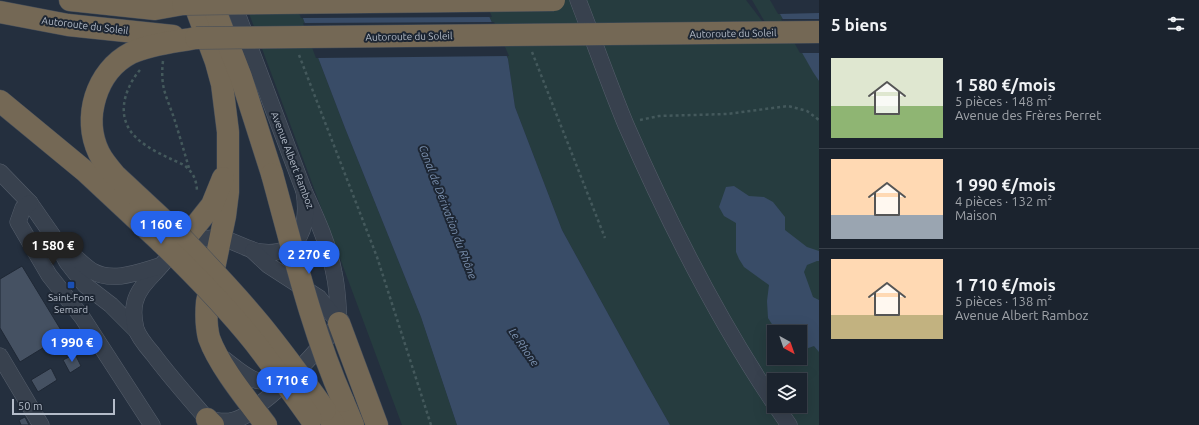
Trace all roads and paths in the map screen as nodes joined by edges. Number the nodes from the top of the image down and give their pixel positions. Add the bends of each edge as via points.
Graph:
1 (70, 0) edge
2 (211, 0) edge
3 (232, 0) edge
4 (554, 0) edge
5 (578, 0) edge
6 (182, 1) edge
7 (0, 12) edge
8 (819, 32) edge
9 (196, 38) junction
10 (298, 52) dead end
11 (532, 52) dead end
12 (163, 57) dead end
13 (143, 66) dead end
14 (0, 101) edge
15 (819, 120) edge
16 (626, 123) junction
17 (228, 166) junction
18 (189, 169) junction
19 (0, 172) edge
20 (304, 191) junction
21 (197, 195) dead end
22 (30, 203) junction
23 (53, 236) junction
24 (172, 238) junction
25 (220, 238) junction
26 (605, 238) dead end
27 (253, 250) junction
28 (162, 266) junction
29 (338, 323) junction
30 (136, 330) junction
31 (216, 353) junction
32 (0, 356) edge
33 (297, 370) junction
34 (767, 392) edge
35 (781, 413) edge
36 (325, 416) edge
37 (260, 417) edge
38 (209, 423) edge
39 (41, 425) edge
40 (152, 425) edge
41 (353, 425) edge
42 (377, 425) edge
43 (431, 425) edge
44 (789, 425) edge

1 - 6 highway via 154,9
2 - 36 highway, bridge via 241,77 272,174 324,354
3 - 20 street, Avenue Albert Ramboz
4 - 6 highway, bridge
5 - 16 street
6 - 17 highway via 216,62 222,84 228,132
7 - 9 highway, Autoroute du Soleil via 68,25
8 - 9 highway, Autoroute du Soleil, bridge
9 - 24 highway via 144,48 123,58 110,69 101,84 95,97 92,115 93,138 99,153 115,175
10 - 43 path via 377,257
11 - 26 path
12 - 18 path via 163,86
13 - 18 path via 130,85 125,98 126,124 144,144
14 - 24 highway
15 - 16 path via 807,112 788,106 727,114 658,116
16 - 34 street via 690,259 725,324
17 - 24 highway via 212,205
17 - 25 highway via 228,192
18 - 21 path via 194,178
19 - 22 street
20 - 27 street via 306,216 296,242 279,251
20 - 29 street, Avenue Albert Ramboz via 317,220 334,272
22 - 23 street
22 - 40 street via 23,208 18,222 49,275 82,317
23 - 28 street via 93,272 120,276
23 - 30 street via 63,256 85,286 111,305
24 - 25 street
24 - 28 street
24 - 36 highway, bridge via 193,274 271,363
25 - 27 street
25 - 31 highway via 206,315 209,337
27 - 29 street via 268,265 319,298
28 - 30 street via 140,291 134,312
29 - 33 street via 325,341
29 - 42 highway
30 - 38 street
31 - 33 street via 258,382 272,381
31 - 37 highway
32 - 39 street
33 - 37 street
35 - 44 street
36 - 41 highway
37 - 38 street

